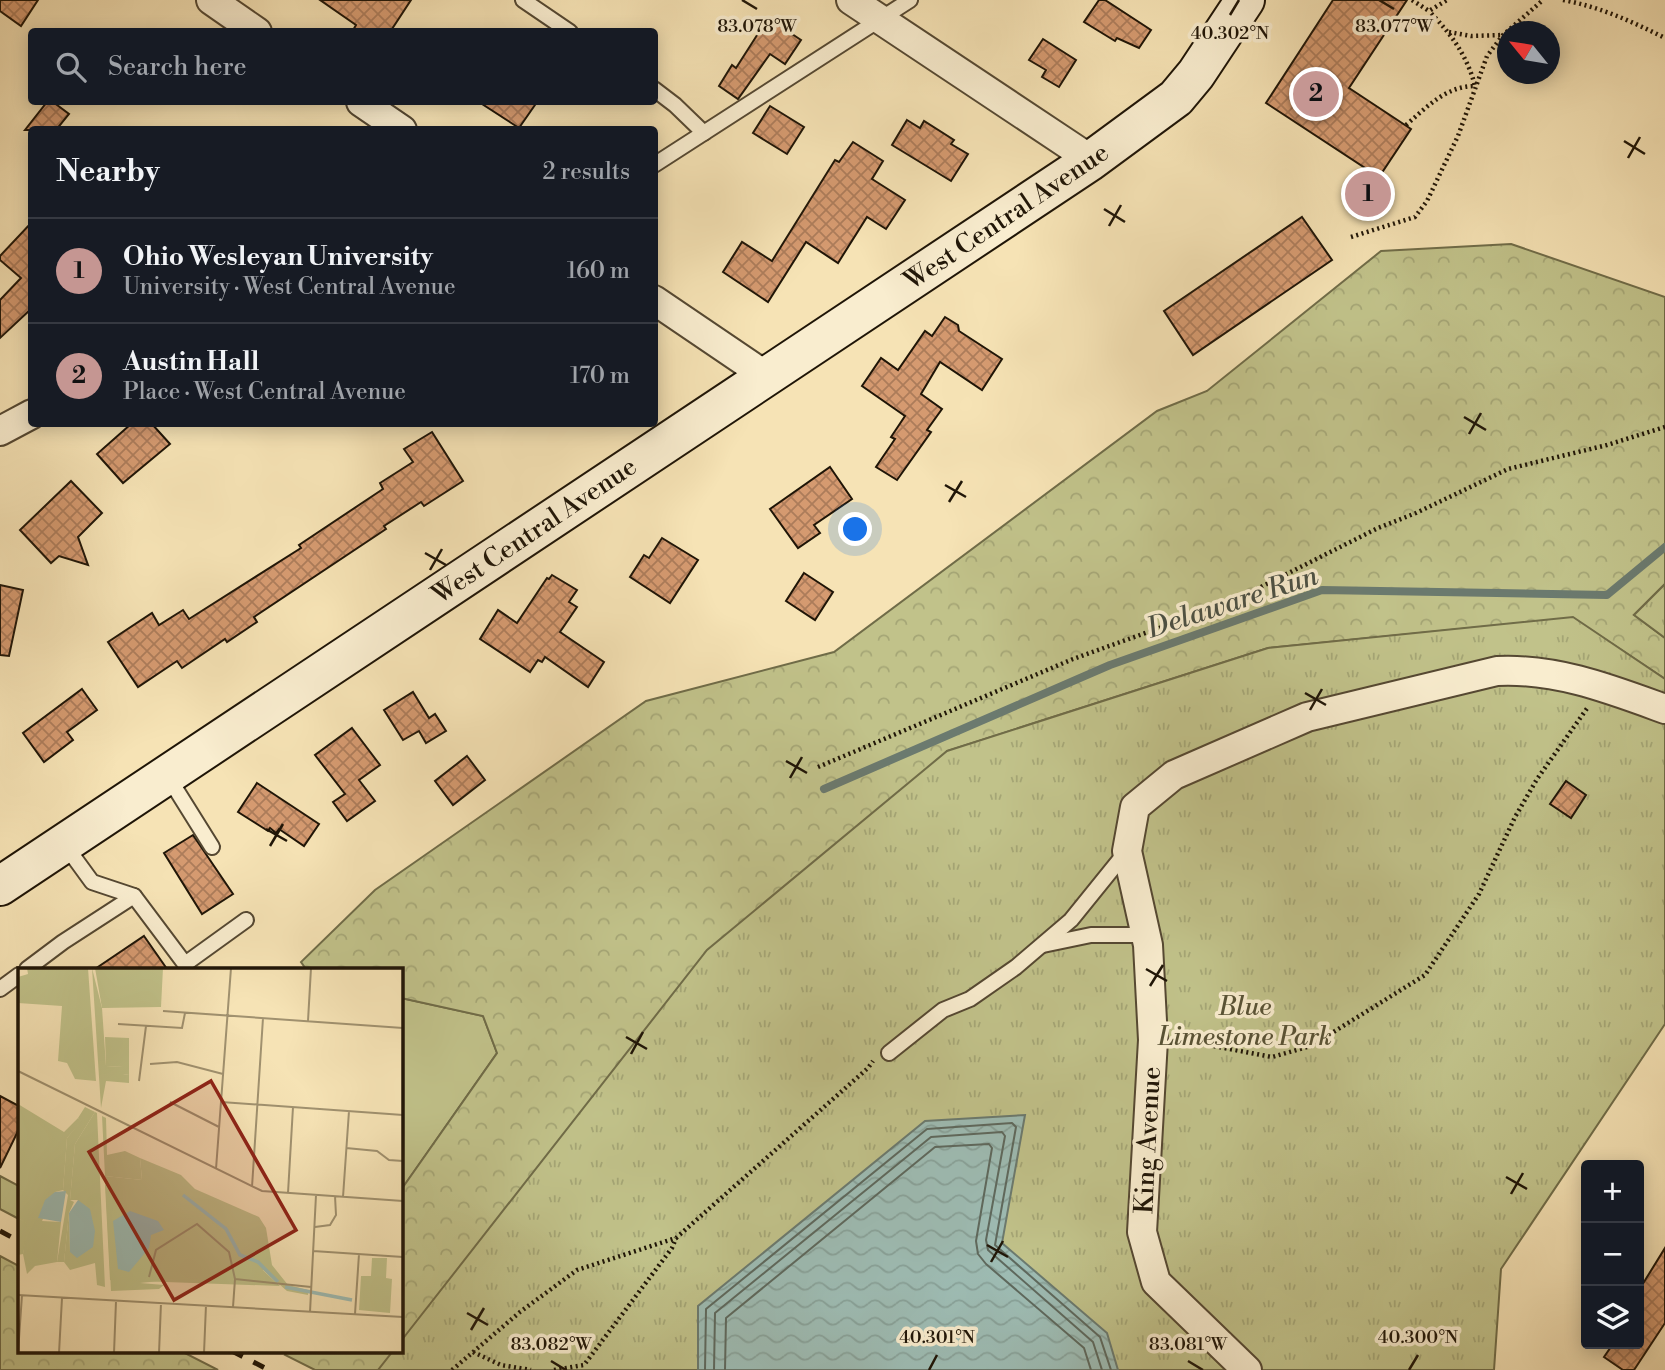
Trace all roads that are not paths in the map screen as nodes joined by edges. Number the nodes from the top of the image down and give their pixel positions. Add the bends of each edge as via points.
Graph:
1 (523, 0) edge
2 (851, 0) edge
3 (910, 0) edge
4 (1245, 0) edge
5 (225, 4) edge
6 (881, 19) junction
7 (252, 28) edge
8 (564, 28) edge
9 (658, 92) edge
10 (364, 105) edge
11 (396, 126) edge
12 (704, 133) junction
13 (658, 162) edge
14 (1089, 162) junction
15 (658, 303) edge
16 (766, 376) junction
17 (28, 416) edge
18 (0, 431) edge
19 (1665, 709) edge
20 (166, 774) junction
21 (64, 843) junction
22 (212, 847) dead end
23 (1127, 851) junction
24 (0, 886) edge
25 (134, 896) junction
26 (246, 920) dead end
27 (1145, 935) junction
28 (1042, 945) junction
29 (28, 968) edge
30 (18, 976) edge
31 (0, 989) edge
32 (889, 1053) road end
33 (1247, 1370) edge

1 - 8 lane
2 - 6 street
3 - 6 lane
4 - 14 main road, West Central Avenue via 1176,98
5 - 7 street
6 - 12 lane
6 - 14 street via 1078,150
9 - 12 lane
10 - 11 street
12 - 13 lane
14 - 16 main road, West Central Avenue
15 - 16 street
16 - 20 main road, West Central Avenue
17 - 18 street
19 - 23 street, King Avenue via 1602,686 1527,670 1497,671 1307,717 1174,775 1135,807
20 - 21 main road, West Central Avenue
20 - 22 lane
21 - 24 main road, West Central Avenue
21 - 25 lane via 92,882
23 - 27 street, King Avenue
23 - 28 lane via 1071,920
25 - 26 lane via 185,964
25 - 29 lane
27 - 28 lane via 1091,935
27 - 33 street, King Avenue via 1153,1034 1142,1231 1156,1282
28 - 32 lane via 970,999 943,1010
30 - 31 lane

